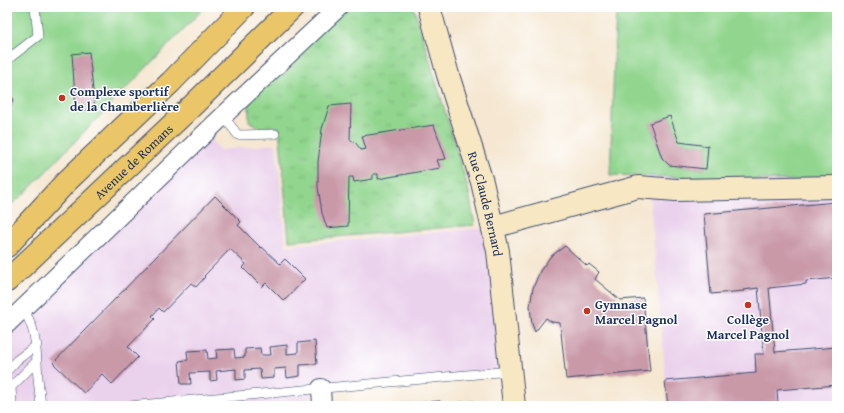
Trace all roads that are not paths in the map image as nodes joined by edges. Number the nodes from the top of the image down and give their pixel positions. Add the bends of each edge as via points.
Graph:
1 (36, 7) edge
2 (244, 7) edge
3 (293, 7) edge
4 (338, 7) edge
5 (429, 7) edge
6 (7, 60) edge
7 (222, 116) junction
8 (275, 134) dead end
9 (66, 182) junction
10 (837, 187) edge
11 (493, 227) junction
12 (7, 238) edge
13 (7, 246) edge
14 (7, 281) edge
15 (22, 309) junction
16 (7, 324) edge
17 (36, 345) junction
18 (37, 361) junction
19 (511, 370) junction
20 (7, 371) edge
21 (321, 388) junction
22 (12, 402) dead end
23 (41, 406) edge
24 (130, 406) edge
25 (322, 406) edge
26 (514, 406) edge

1 - 6 lane via 38,36
2 - 9 main road via 171,82
3 - 14 main road, Avenue de Romans
4 - 7 street
5 - 11 street, Rue Claude Bernard via 482,182
7 - 8 lane via 238,134
7 - 15 street
9 - 12 street
9 - 13 main road
10 - 11 street via 676,190 638,187
11 - 19 street, Rue Claude Bernard
15 - 16 street
15 - 17 lane via 27,315
17 - 18 lane
17 - 20 lane
18 - 22 lane via 11,387
18 - 23 lane
19 - 21 lane
19 - 26 street, Rue Claude Bernard
21 - 24 lane
21 - 25 street

